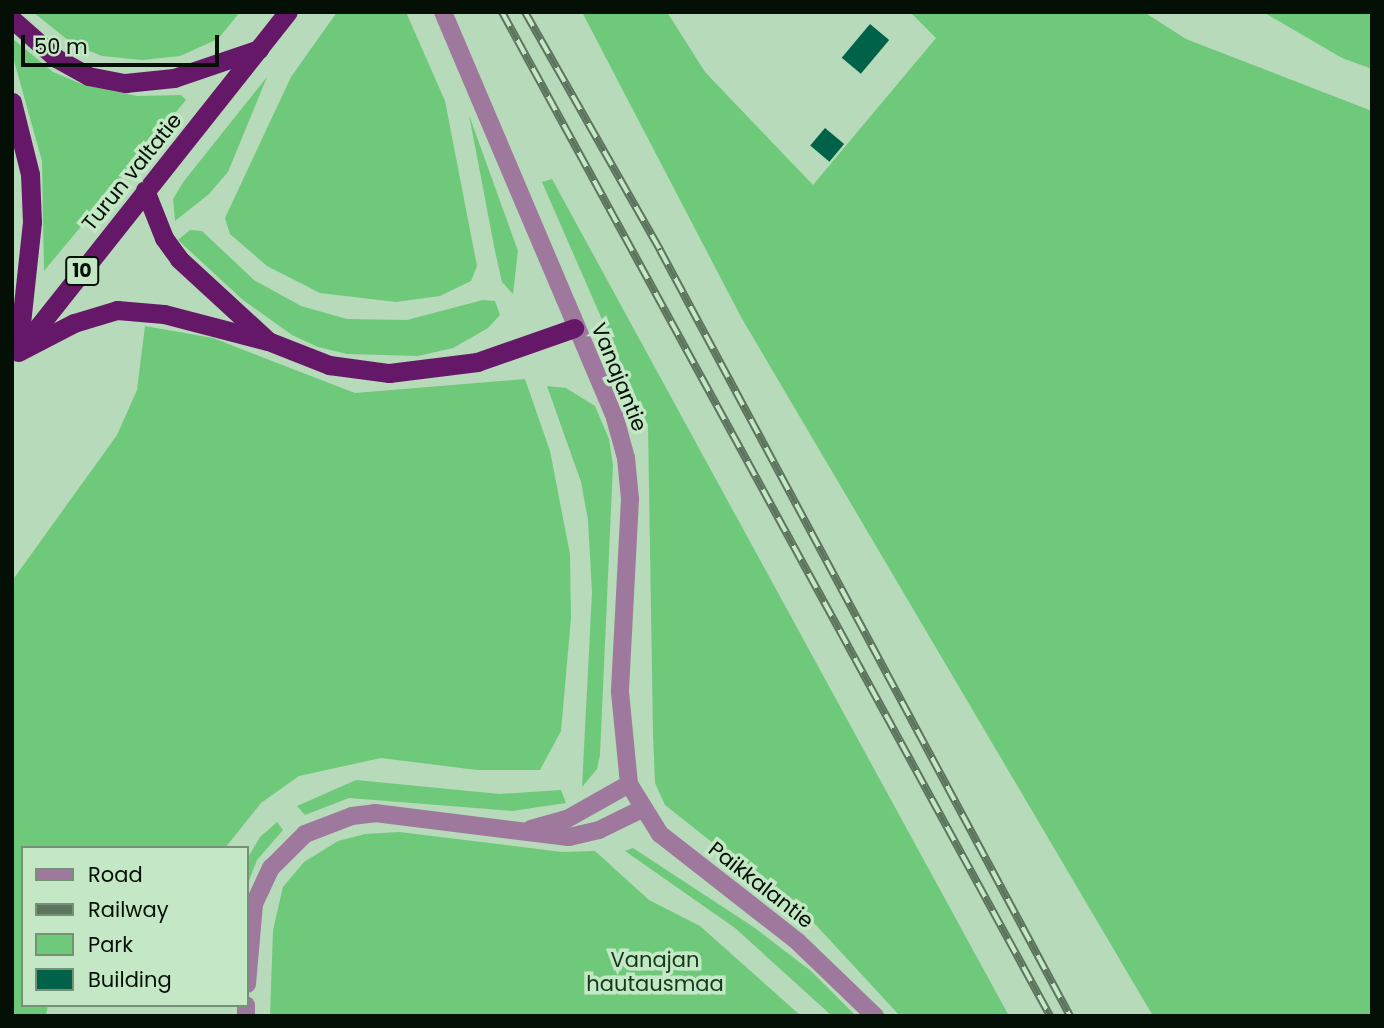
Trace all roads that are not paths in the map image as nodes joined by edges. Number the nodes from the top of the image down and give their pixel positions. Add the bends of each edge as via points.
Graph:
1 (288, 12) edge
2 (443, 12) edge
3 (12, 19) edge
4 (260, 48) junction
5 (12, 102) edge
6 (145, 190) junction
7 (574, 328) junction
8 (268, 341) junction
9 (15, 357) edge
10 (629, 784) junction
11 (642, 809) junction
12 (525, 830) junction
13 (248, 973) edge
14 (875, 1016) edge

1 - 4 highway, Turun valtatie / 10
2 - 7 street, Vanajantie
3 - 4 highway via 56,58 88,76 125,83 174,78
4 - 6 highway, Turun valtatie / 10
5 - 9 highway via 30,174 32,222
6 - 8 highway via 164,238 179,259
6 - 9 highway, Turun valtatie / 10
7 - 8 highway via 477,362 389,373 329,365
7 - 10 street, Vanajantie via 615,418 626,458 630,499 620,692
8 - 9 highway via 164,314 117,310 74,323
10 - 11 street, Paikkalantie
10 - 12 street via 567,819
11 - 12 street via 587,835 554,837
11 - 14 street, Paikkalantie via 660,834 798,942
12 - 13 street via 374,813 352,816 305,834 271,868 254,904

